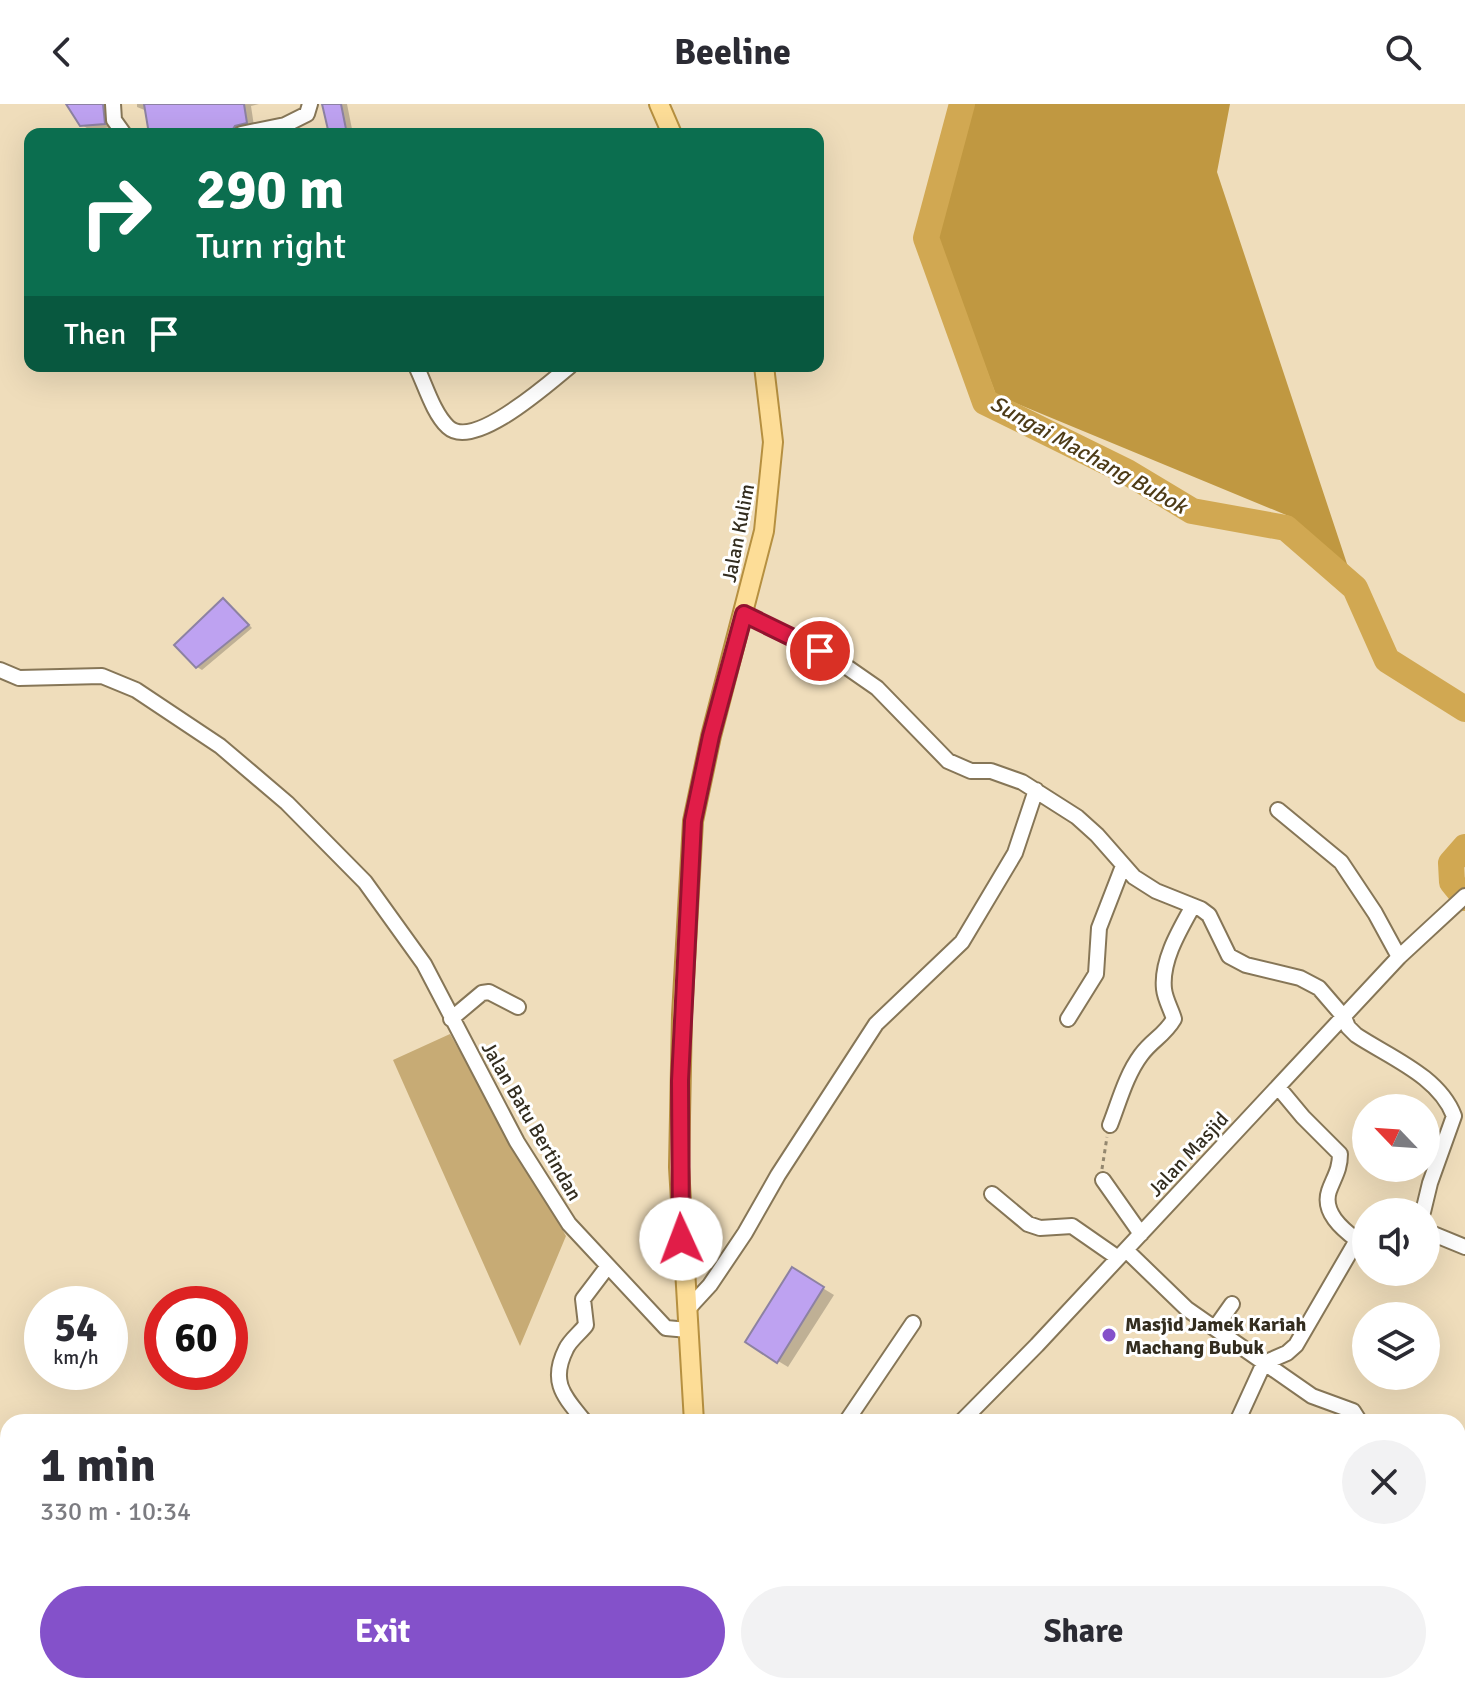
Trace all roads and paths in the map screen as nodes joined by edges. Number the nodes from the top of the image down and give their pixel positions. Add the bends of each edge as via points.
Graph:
1 (113, 104) edge
2 (310, 104) edge
3 (659, 104) edge
4 (120, 128) edge
5 (270, 128) edge
6 (669, 128) edge
7 (419, 372) edge
8 (562, 372) edge
9 (765, 372) edge
10 (744, 614) junction
11 (0, 670) edge
12 (1036, 790) junction
13 (1278, 810) dead end
14 (1123, 866) junction
15 (1465, 896) edge
16 (1193, 906) junction
17 (1399, 957) junction
18 (518, 1007) dead end
19 (1344, 1017) junction
20 (451, 1019) junction
21 (1068, 1019) dead end
22 (1278, 1087) junction
23 (1110, 1125) joint
24 (1103, 1180) joint
25 (992, 1194) dead end
26 (1426, 1198) edge
27 (1141, 1234) junction
28 (1352, 1234) edge
29 (1440, 1237) edge
30 (1465, 1247) edge
31 (1122, 1254) junction
32 (1352, 1254) edge
33 (608, 1266) junction
34 (1232, 1304) dead end
35 (687, 1310) junction
36 (913, 1323) dead end
37 (1215, 1328) junction
38 (688, 1330) junction
39 (1264, 1363) junction
40 (579, 1414) edge
41 (693, 1414) edge
42 (851, 1414) edge
43 (969, 1414) edge
44 (1241, 1414) edge
45 (1355, 1414) edge

1 - 4 street
2 - 5 street via 307,114
3 - 6 main road
7 - 8 street via 443,420 463,434 517,408
9 - 10 main road, Jalan Kulim via 773,442 770,487
10 - 12 street via 841,663 877,688 948,761
10 - 35 main road, Jalan Kulim via 693,821 679,1153
11 - 20 street, Jalan Batu Bertindan via 19,678 102,676 136,690 220,746 287,803 365,882 424,964
12 - 14 street via 1077,817
12 - 35 street via 1015,853 962,942 876,1024 745,1233
13 - 17 street via 1341,862
14 - 16 street via 1156,891
14 - 21 street via 1099,928 1096,974
15 - 17 street, Jalan Masjid
16 - 19 street via 1209,915 1229,956 1319,988
16 - 23 street via 1163,972 1174,1019 1137,1060
17 - 19 street, Jalan Masjid
18 - 20 street via 482,993
19 - 22 street, Jalan Masjid
19 - 26 street via 1356,1035 1424,1079 1449,1103 1453,1123
20 - 33 street, Jalan Batu Bertindan via 562,1213
22 - 27 street, Jalan Masjid
22 - 28 street via 1340,1154 1329,1191 1330,1208 1341,1228
23 - 24 path via 1101,1162
24 - 27 street
25 - 31 street via 1028,1224 1072,1226
27 - 31 street, Jalan Masjid
29 - 30 street
31 - 37 street
31 - 43 street, Jalan Masjid
32 - 39 street via 1296,1345
33 - 38 street, Jalan Batu Bertindan via 666,1328
33 - 40 street via 583,1299 586,1325 566,1348 558,1380
34 - 37 street
35 - 38 main road, Jalan Kulim
36 - 42 street
37 - 39 street
38 - 41 main road, Jalan Kulim
39 - 44 street
39 - 45 street via 1312,1396

